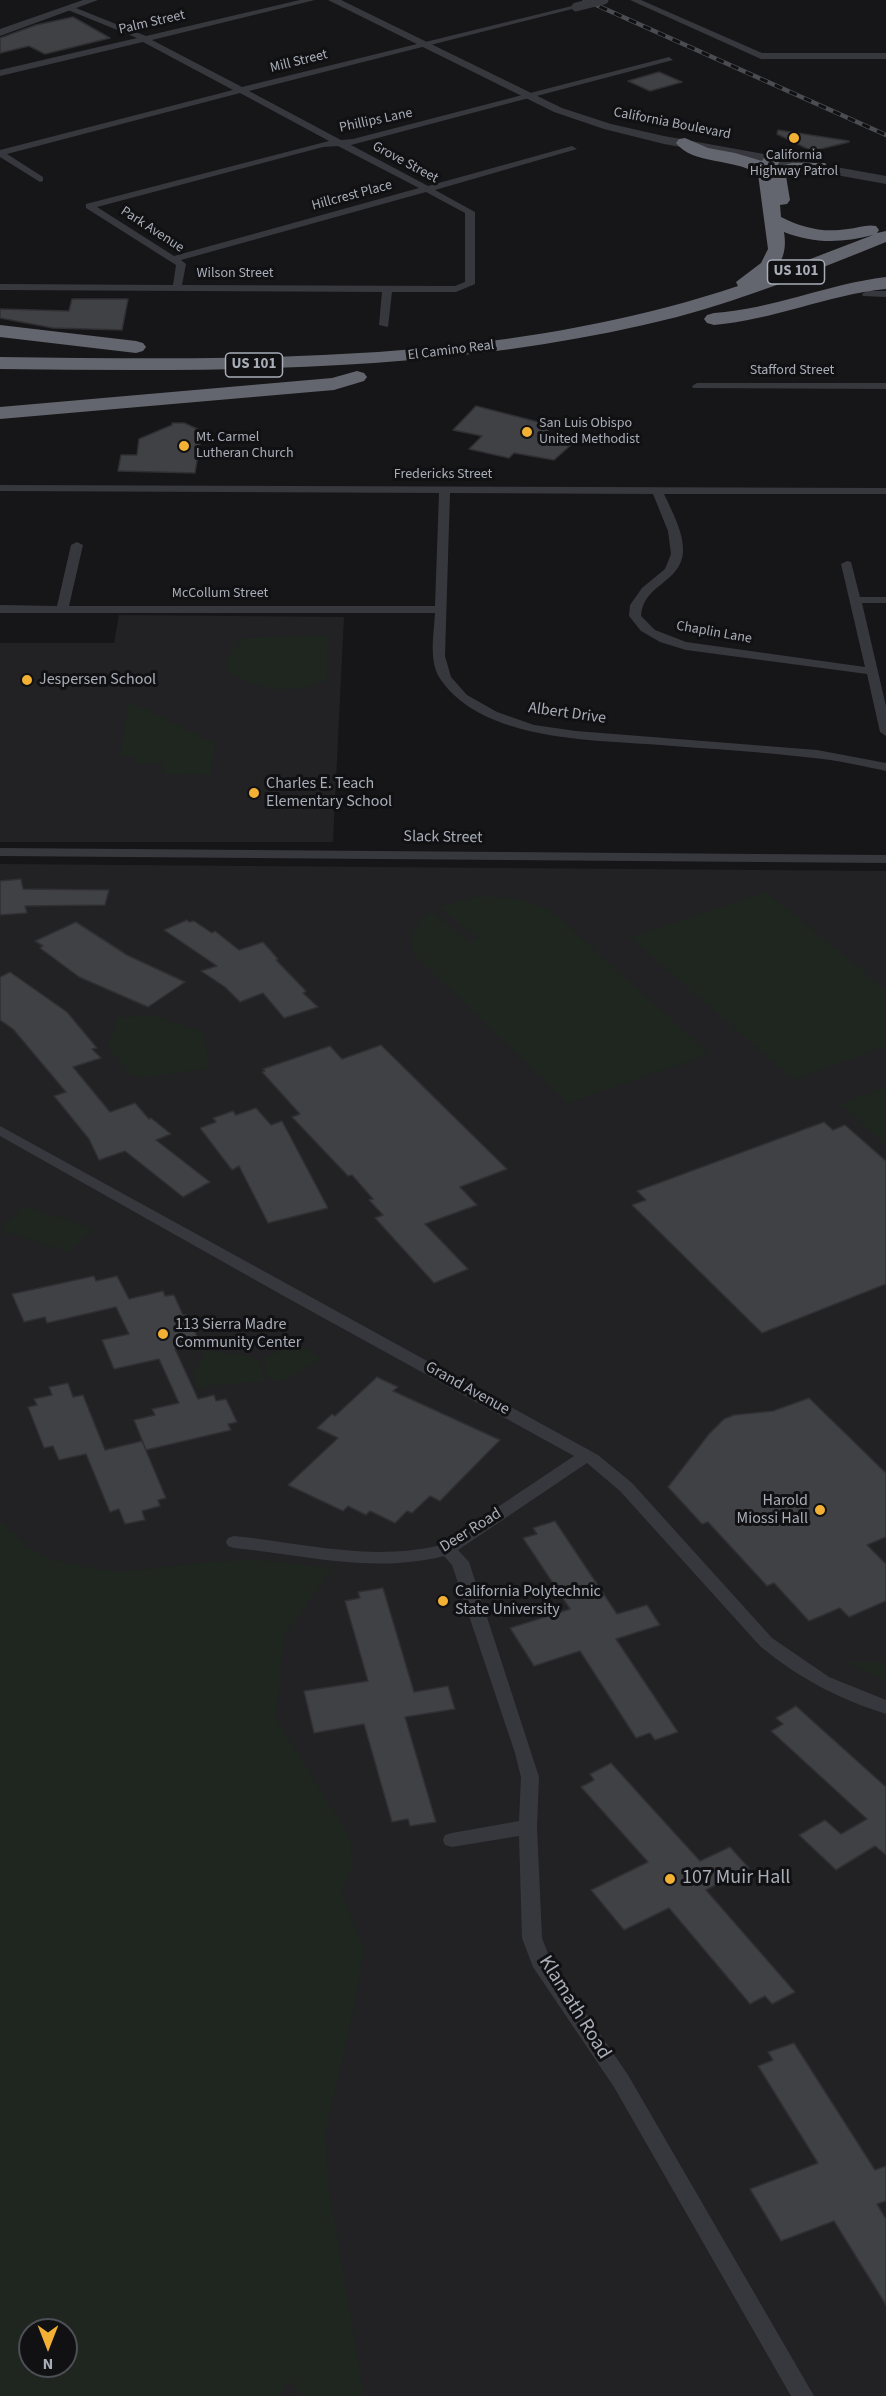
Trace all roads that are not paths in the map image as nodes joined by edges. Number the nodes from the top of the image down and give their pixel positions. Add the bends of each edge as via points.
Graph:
1 (93, 0) edge
2 (311, 0) edge
3 (333, 0) edge
4 (604, 0) edge
5 (634, 0) edge
6 (71, 8) junction
7 (0, 33) edge
8 (144, 39) junction
9 (425, 45) junction
10 (886, 56) edge
11 (669, 60) dead end
12 (0, 73) edge
13 (241, 90) junction
14 (532, 97) junction
15 (339, 144) junction
16 (685, 144) joint
17 (572, 149) dead end
18 (0, 153) edge
19 (769, 165) junction
20 (819, 166) junction
21 (40, 179) dead end
22 (886, 180) edge
23 (427, 189) junction
24 (89, 206) joint
25 (774, 216) junction
26 (886, 225) edge
27 (886, 236) edge
28 (173, 259) junction
29 (853, 270) dead end
30 (886, 283) edge
31 (470, 284) joint
32 (0, 287) edge
33 (177, 288) junction
34 (387, 288) junction
35 (867, 294) dead end
36 (886, 294) edge
37 (709, 311) junction
38 (384, 325) dead end
39 (0, 332) edge
40 (506, 345) junction
41 (0, 363) edge
42 (357, 377) junction
43 (0, 379) edge
44 (697, 386) dead end
45 (886, 386) edge
46 (0, 413) edge
47 (0, 488) edge
48 (445, 490) junction
49 (886, 491) edge
50 (658, 492) junction
51 (77, 545) dead end
52 (847, 564) dead end
53 (856, 600) junction
54 (886, 600) edge
55 (0, 609) edge
56 (62, 609) junction
57 (440, 610) junction
58 (871, 671) junction
59 (886, 732) edge
60 (886, 767) edge
61 (0, 852) edge
62 (886, 860) edge
63 (0, 1130) edge
64 (586, 1456) junction
65 (234, 1542) dead end
66 (447, 1549) junction
67 (886, 1707) edge
68 (528, 1827) junction
69 (452, 1840) dead end
70 (803, 2396) edge

1 - 6 street
2 - 8 street, Palm Street
3 - 9 street, California Boulevard
4 - 9 street, Mill Street, bridge
5 - 10 street via 762,56
6 - 7 street
6 - 8 street, Grove Street
8 - 12 street, Palm Street
8 - 13 street, Grove Street
9 - 13 street, Mill Street
9 - 14 street, California Boulevard
11 - 14 street, Phillips Lane
13 - 15 street, Grove Street
13 - 18 street, Mill Street
14 - 15 street, Phillips Lane
14 - 16 street, California Boulevard via 608,127
15 - 23 street, Grove Street
15 - 24 street, Phillips Lane via 323,144
16 - 19 highway via 701,152
17 - 23 street, Hillcrest Place
18 - 21 street
19 - 20 street
19 - 25 highway
20 - 22 street
20 - 25 highway via 780,172 777,177 781,204
23 - 28 street, Hillcrest Place
23 - 31 street, Grove Street via 470,212
24 - 28 street, Park Avenue
25 - 26 highway via 800,234 824,237
25 - 37 highway via 777,249 769,266 753,278 717,293
27 - 37 highway, El Camino Real / US 101
28 - 33 street, Park Avenue via 181,264
29 - 37 highway, El Camino Real / US 101 via 784,297
30 - 37 highway via 840,288 736,319
31 - 34 street, Wilson Street via 456,288
32 - 33 street, Wilson Street
33 - 34 street, Wilson Street
34 - 38 street
35 - 36 street
37 - 40 highway, El Camino Real / US 101
37 - 42 highway, El Camino Real / US 101 via 615,343 530,358
39 - 40 highway via 106,345 232,353 346,353
40 - 41 highway, El Camino Real / US 101 via 392,358 299,363
42 - 43 highway, El Camino Real / US 101
42 - 46 highway via 334,384
44 - 45 street, Stafford Street
47 - 48 street, Fredericks Street
48 - 50 street, Fredericks Street
48 - 57 street, Albert Drive
49 - 50 street, Fredericks Street
50 - 58 street, Chaplin Lane via 678,552 671,570 635,602 635,616 648,631 686,646
51 - 56 street
52 - 53 street
53 - 54 street
53 - 58 street
55 - 56 street, McCollum Street
56 - 57 street, McCollum Street
57 - 60 street, Albert Drive via 439,656 445,678 463,698 493,716 576,735 818,754
58 - 59 street
61 - 62 street, Slack Street
63 - 64 street, Grand Avenue
64 - 66 street, Deer Road
64 - 67 street, Grand Avenue via 626,1487 785,1659 839,1690
65 - 66 street, Deer Road via 380,1560 406,1559
66 - 68 street, Klamath Road via 460,1562 524,1753 530,1777
68 - 69 street
68 - 70 street, Klamath Road via 532,1938 543,1967 621,2081

